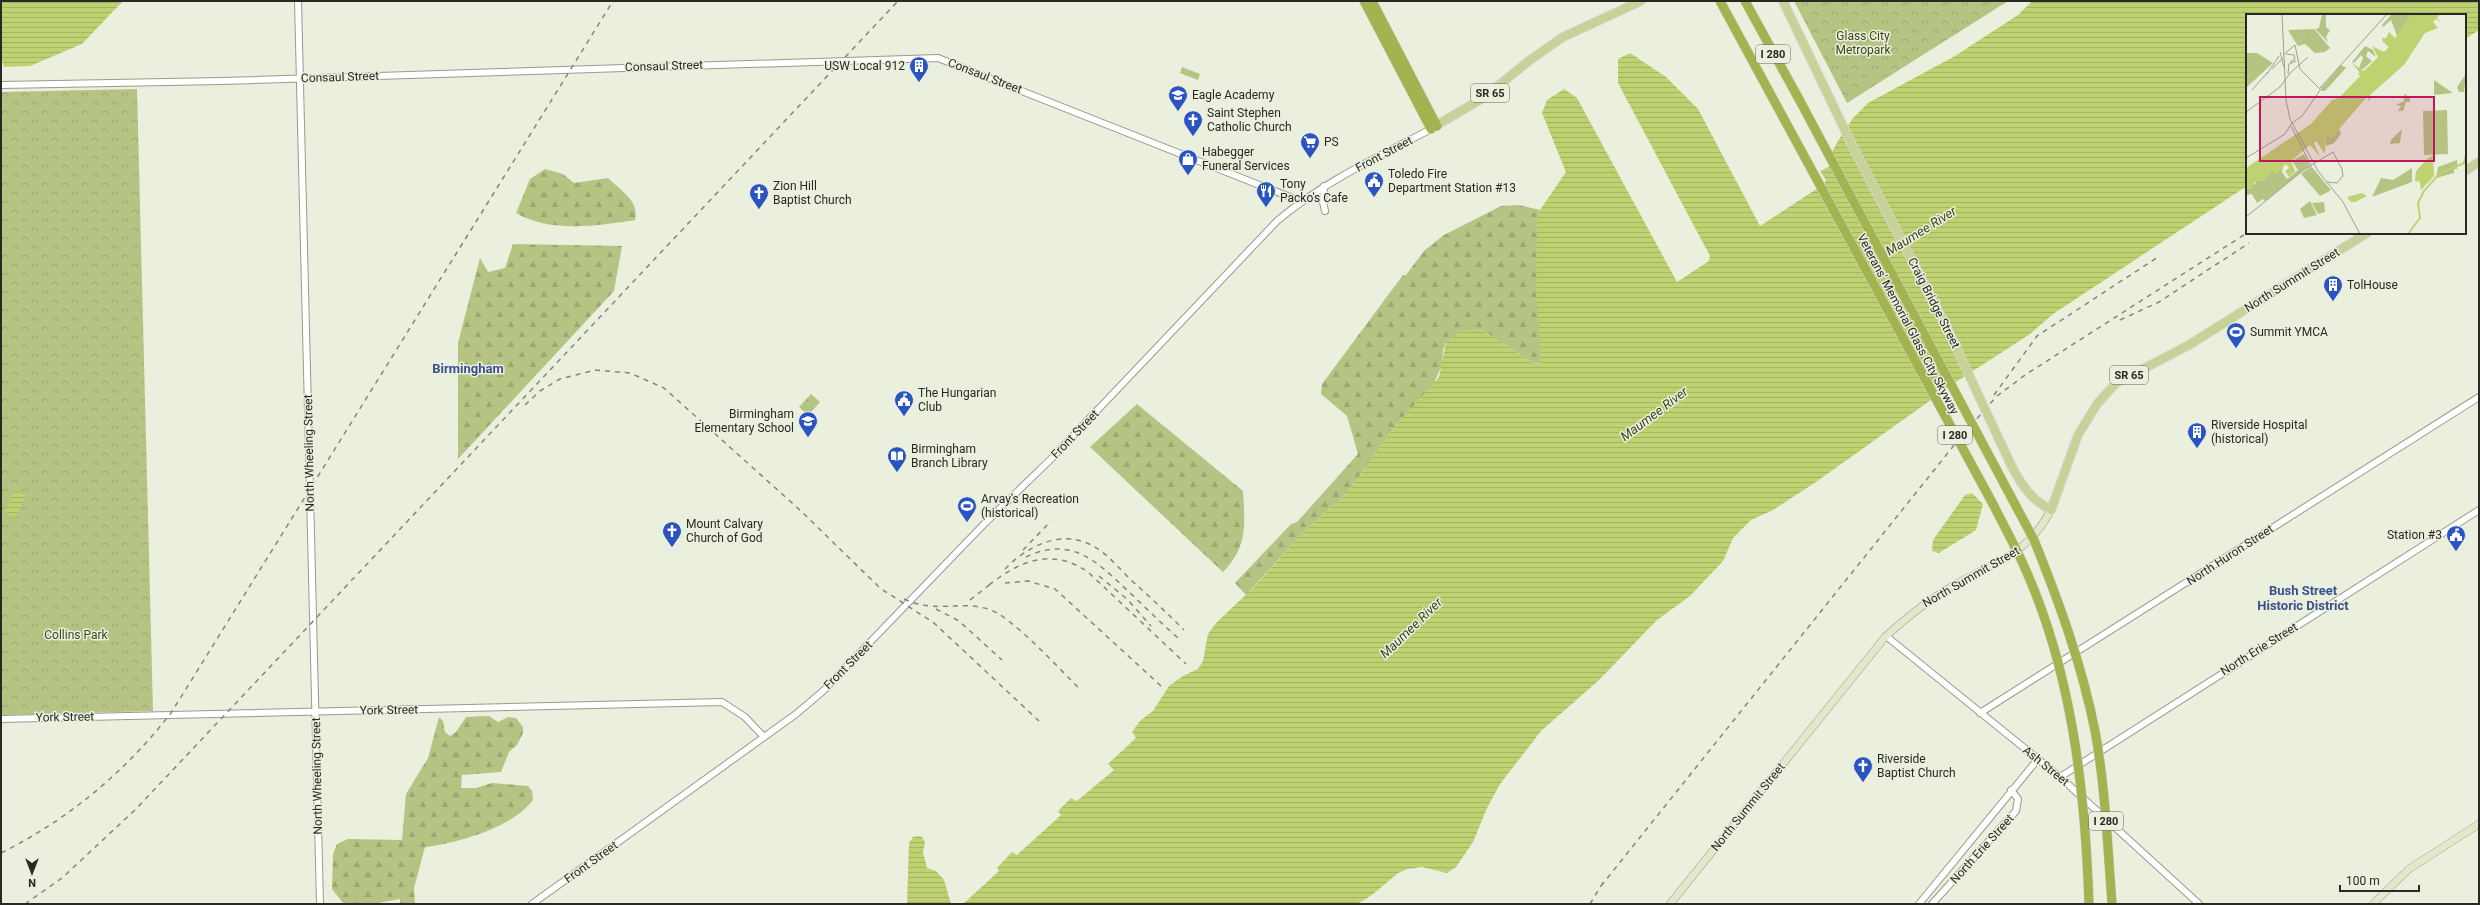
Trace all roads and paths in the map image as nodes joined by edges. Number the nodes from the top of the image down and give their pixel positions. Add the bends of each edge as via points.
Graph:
1 (298, 1) edge
2 (1364, 1) edge
3 (1372, 1) edge
4 (1641, 1) edge
5 (1720, 1) edge
6 (1783, 1) edge
7 (1746, 3) edge
8 (300, 78) junction
9 (1, 85) edge
10 (1434, 127) junction
11 (2479, 162) edge
12 (2466, 170) edge
13 (1324, 186) junction
14 (1300, 201) junction
15 (1325, 211) dead end
16 (2365, 234) edge
17 (2479, 397) edge
18 (2051, 510) junction
19 (2479, 510) edge
20 (1886, 636) junction
21 (315, 711) junction
22 (1980, 713) junction
23 (1, 719) edge
24 (764, 737) junction
25 (2038, 759) junction
26 (2060, 777) junction
27 (2010, 790) junction
28 (2479, 824) edge
29 (320, 904) edge
30 (532, 904) edge
31 (1670, 904) edge
32 (1919, 904) edge
33 (1932, 904) edge
34 (2088, 904) edge
35 (2111, 904) edge
36 (2199, 904) edge
37 (2373, 904) edge

1 - 8 street, North Wheeling Street
2 - 10 highway
3 - 10 highway
4 - 10 main road, Front Street / SR 65 via 1559,40 1483,98
5 - 34 highway, Veterans' Memorial Glass City Skyway / I 280, bridge via 2024,567 2048,630 2066,697 2075,744 2082,785
6 - 18 main road, Craig Bridge Street, bridge via 1853,147 1958,350 2012,467 2026,491
7 - 35 highway, Veterans' Memorial Glass City Skyway / I 280, bridge via 2012,494 2058,598 2076,655 2095,731 2102,781
8 - 9 street, Consaul Street
8 - 14 street, Consaul Street via 938,58
8 - 21 street, North Wheeling Street
10 - 13 street, Front Street
11 - 12 main road
13 - 14 street, Front Street
13 - 15 street
14 - 24 street, Front Street via 1277,221 1066,443 836,678 796,714
16 - 18 main road, North Summit Street / SR 65 via 2189,345 2116,383 2096,404 2078,435
17 - 22 street, North Huron Street
18 - 20 main road, North Summit Street via 2043,525 2024,547 1917,608
19 - 26 street, North Erie Street
20 - 22 street, Ash Street
20 - 31 main road, North Summit Street
21 - 23 street, York Street
21 - 24 street, York Street via 722,702 745,717
21 - 29 street, North Wheeling Street
22 - 25 street, Ash Street
24 - 30 street, Front Street
25 - 26 street, Ash Street
25 - 27 street, North Erie Street
26 - 36 street, Ash Street
27 - 32 street, North Erie Street
27 - 33 street, North Erie Street via 2018,799 2016,811
28 - 37 main road via 2409,869

